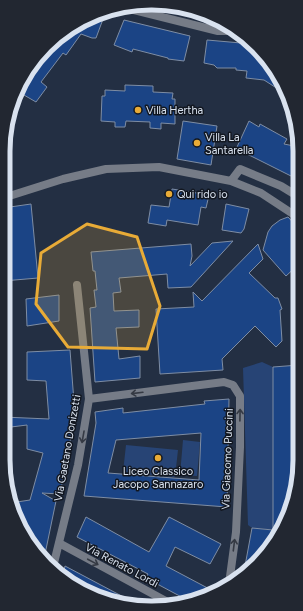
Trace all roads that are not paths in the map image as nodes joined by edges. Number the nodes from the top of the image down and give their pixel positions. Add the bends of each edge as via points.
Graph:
1 (136, 11) edge
2 (225, 31) edge
3 (231, 180) junction
4 (293, 193) edge
5 (10, 196) edge
6 (293, 214) edge
7 (77, 285) dead end
8 (89, 399) junction
9 (59, 544) junction
10 (54, 563) edge
11 (230, 577) edge
12 (164, 601) edge

1 - 2 street
3 - 4 street via 240,169
3 - 5 street via 159,168 106,170 63,179
3 - 6 street via 261,193
7 - 8 street, Via Gaetano Donizetti
8 -> 9 street, Via Gaetano Donizetti via 78,465
11 -> 8 street, Via Giacomo Puccini via 236,532 240,447 240,396 233,385 224,382
9 - 10 street
9 -> 12 street, Via Renato Lordi

